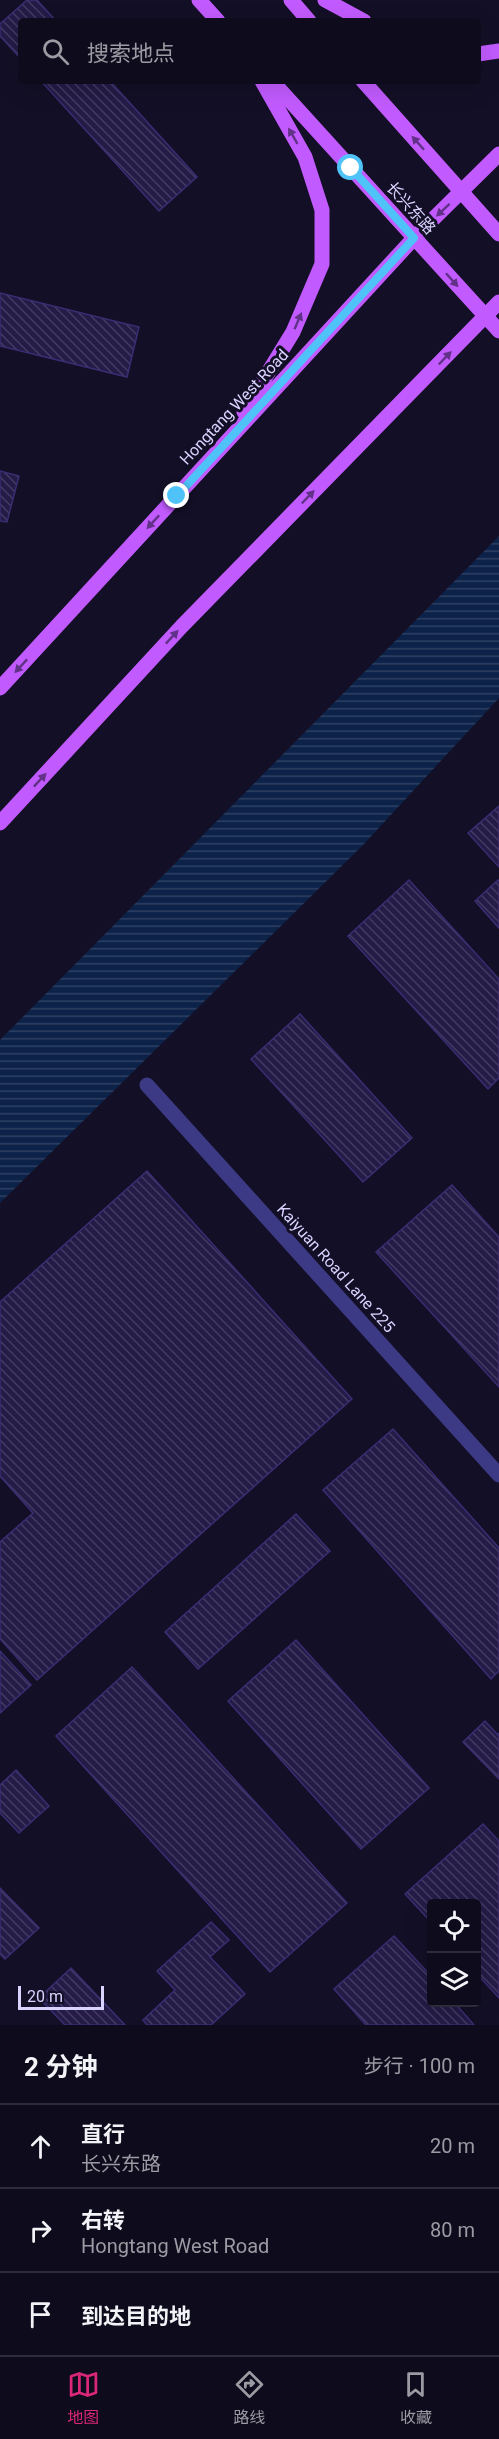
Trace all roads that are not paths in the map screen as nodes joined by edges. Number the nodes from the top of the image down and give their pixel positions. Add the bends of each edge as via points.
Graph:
1 (199, 0) edge
2 (291, 0) edge
3 (325, 0) edge
4 (215, 18) edge
5 (306, 18) edge
6 (358, 18) edge
7 (499, 51) edge
8 (481, 54) edge
9 (264, 84) edge
10 (275, 84) edge
11 (366, 84) edge
12 (499, 154) edge
13 (462, 193) junction
14 (499, 234) edge
15 (414, 238) junction
16 (499, 302) edge
17 (485, 316) junction
18 (499, 331) edge
19 (225, 443) junction
20 (0, 688) edge
21 (0, 823) edge
22 (147, 1085) dead end
23 (499, 1475) edge

1 - 4 main road
2 - 5 main road
3 - 6 main road
7 - 8 main road
19 -> 9 main road via 293,332 322,264 322,210 305,157
10 - 15 main road, 长兴东路
13 -> 11 main road
12 - 13 main road, Hongtang West Road
13 - 14 main road
13 -> 15 main road, Hongtang West Road
15 -> 17 main road, 长兴东路
15 - 19 main road, Hongtang West Road
16 - 17 main road
17 - 18 main road, 长兴东路
21 -> 17 main road via 182,626
19 -> 20 main road, Hongtang West Road
22 - 23 street, Kaiyuan Road Lane 225

